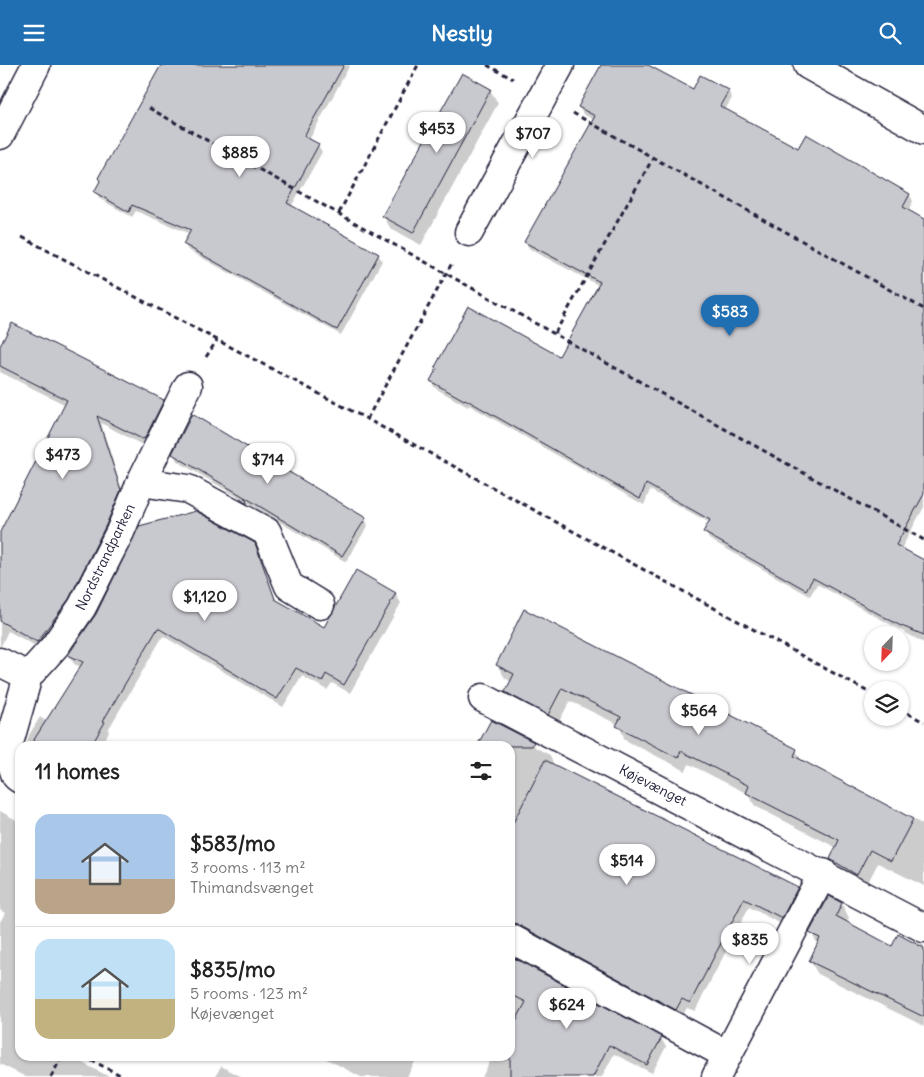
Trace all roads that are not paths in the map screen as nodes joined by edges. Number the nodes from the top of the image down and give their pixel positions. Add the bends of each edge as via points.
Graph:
1 (36, 65) edge
2 (560, 65) edge
3 (808, 65) edge
4 (924, 130) edge
5 (0, 135) edge
6 (469, 232) road end
7 (188, 386) dead end
8 (141, 482) junction
9 (320, 605) dead end
10 (0, 662) edge
11 (28, 676) junction
12 (483, 697) dead end
13 (15, 774) edge
14 (823, 873) junction
15 (924, 928) edge
16 (515, 941) edge
17 (722, 1066) edge

1 - 5 street
2 - 6 street
3 - 4 street
7 - 8 street, Nordstrandparken
8 - 9 street via 188,489 266,533 289,586
8 - 11 street, Nordstrandparken via 82,607 55,646
10 - 11 street
11 - 13 street, Nordstrandparken via 7,749
12 - 14 street, Køjevænget
14 - 15 street, Køjevænget
14 - 17 street
16 - 17 street

